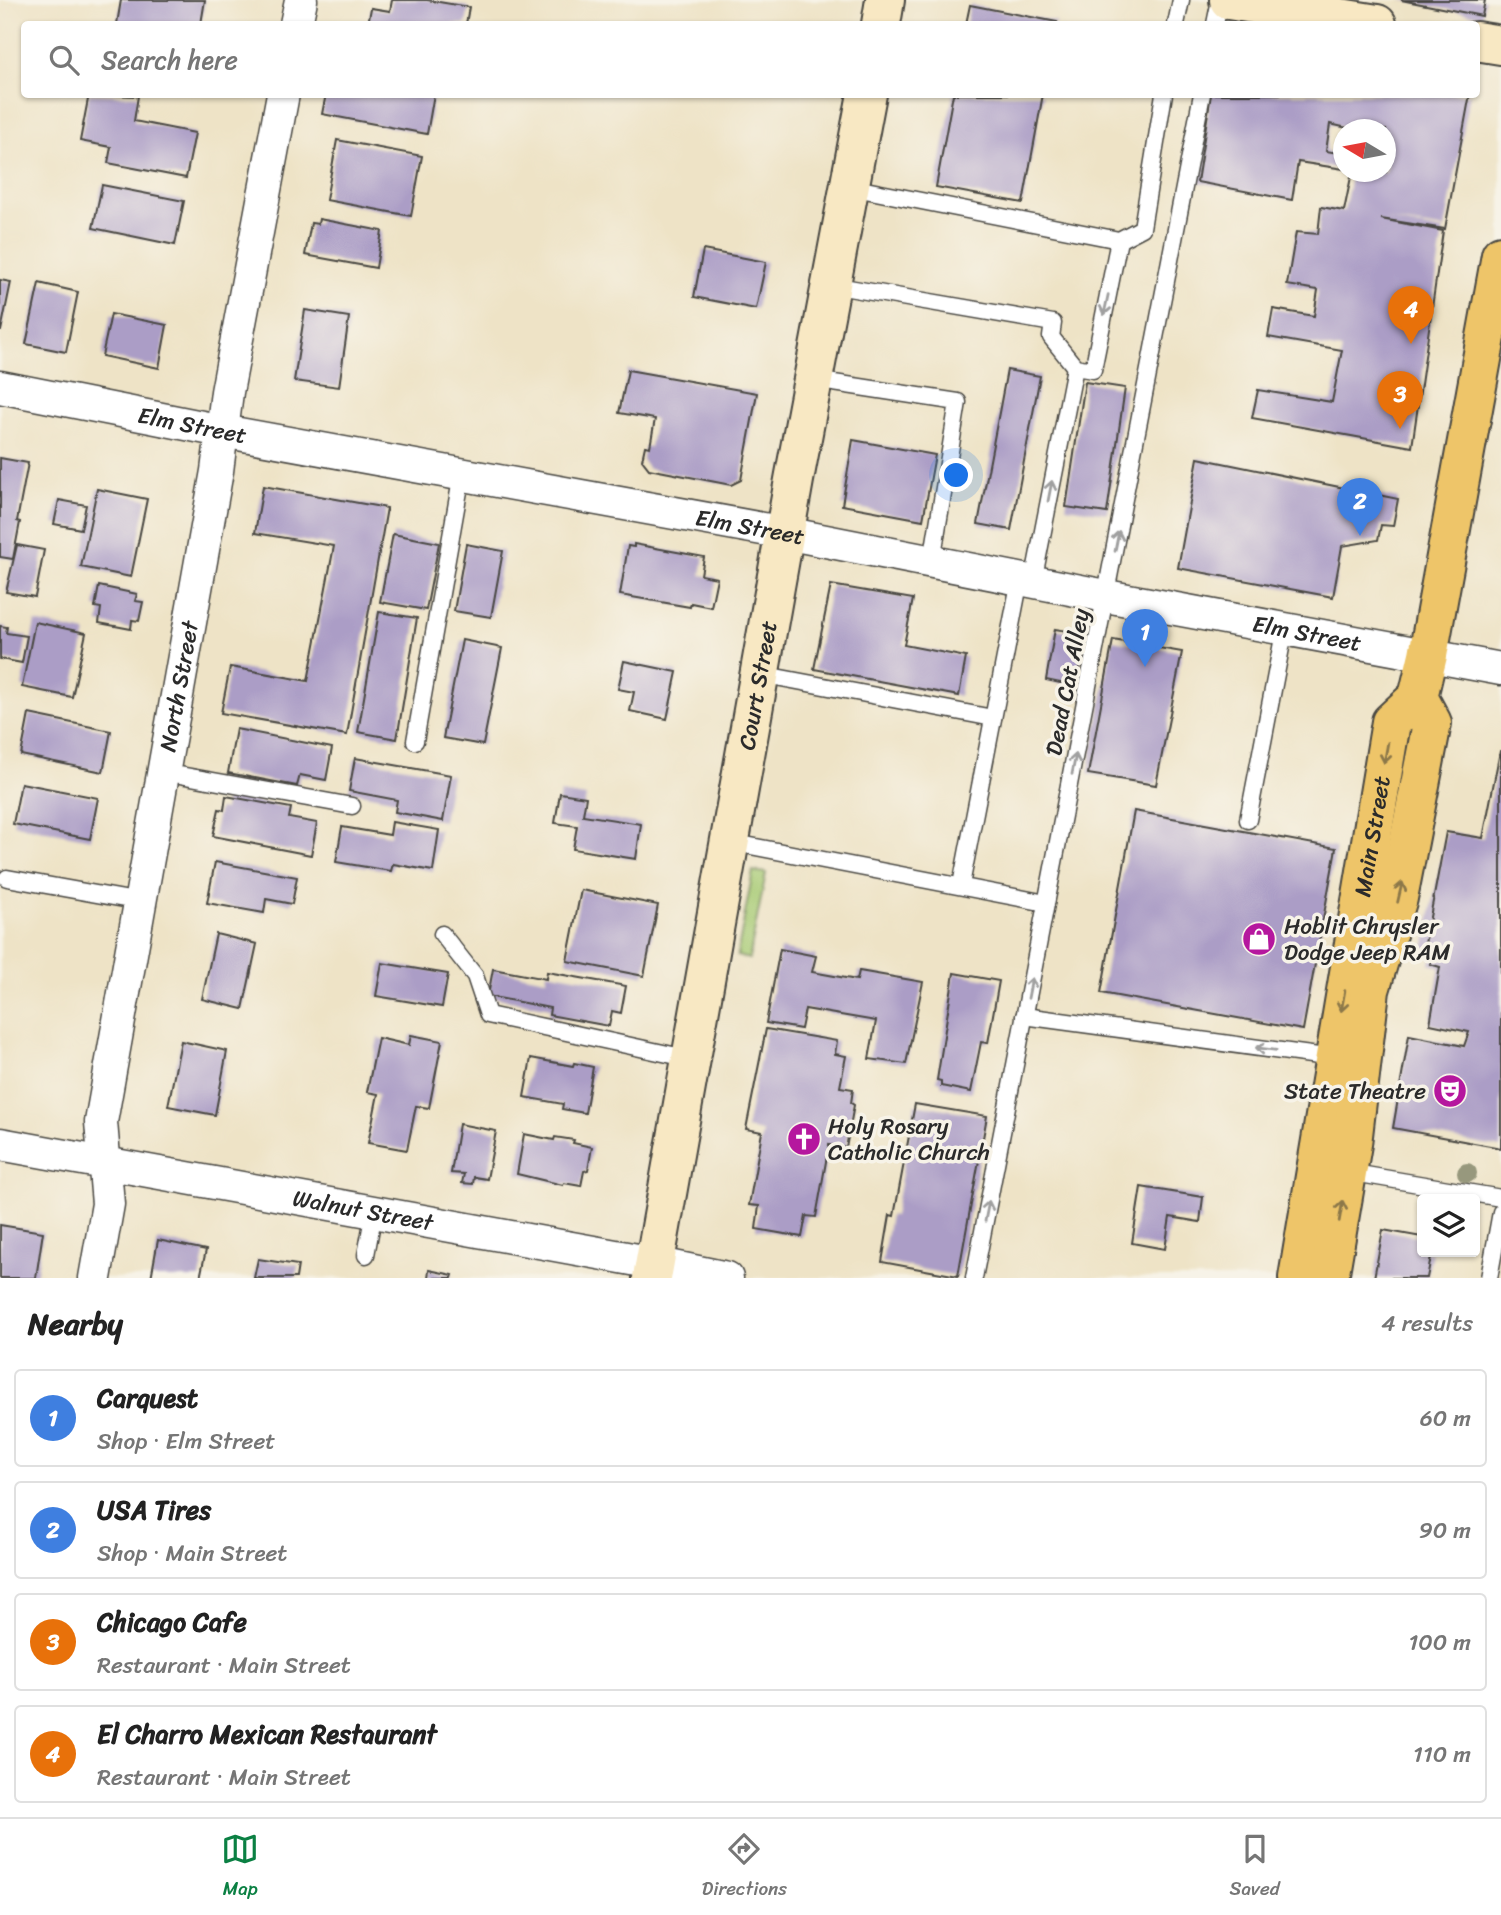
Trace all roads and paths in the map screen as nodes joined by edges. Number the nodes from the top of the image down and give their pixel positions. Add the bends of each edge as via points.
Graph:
1 (301, 0) edge
2 (885, 0) edge
3 (1181, 0) edge
4 (1220, 0) edge
5 (1229, 0) edge
6 (297, 21) edge
7 (882, 21) edge
8 (1178, 21) edge
9 (1216, 21) edge
10 (1358, 21) edge
11 (1480, 41) edge
12 (1501, 44) edge
13 (282, 98) edge
14 (866, 98) edge
15 (1163, 98) edge
16 (1201, 98) edge
17 (850, 187) junction
18 (1119, 240) junction
19 (1501, 255) edge
20 (831, 285) junction
21 (1074, 367) junction
22 (814, 380) junction
23 (0, 387) edge
24 (222, 431) junction
25 (462, 474) junction
26 (785, 533) junction
27 (932, 561) junction
28 (1026, 581) junction
29 (1106, 596) junction
30 (1285, 627) junction
31 (1428, 654) junction
32 (1501, 669) edge
33 (760, 674) junction
34 (1418, 697) junction
35 (993, 718) junction
36 (415, 741) dead end
37 (163, 772) junction
38 (352, 806) dead end
39 (1248, 820) dead end
40 (730, 842) junction
41 (7, 878) dead end
42 (961, 885) junction
43 (141, 902) junction
44 (1046, 903) junction
45 (442, 934) dead end
46 (1024, 1016) junction
47 (1333, 1058) junction
48 (691, 1059) junction
49 (0, 1144) edge
50 (105, 1163) junction
51 (1348, 1172) junction
52 (1501, 1198) edge
53 (374, 1212) junction
54 (1501, 1212) edge
55 (366, 1255) dead end
56 (653, 1270) edge
57 (95, 1278) edge
58 (727, 1278) edge
59 (974, 1278) edge
60 (1298, 1278) edge
61 (1329, 1278) edge
62 (1489, 1278) edge

1 - 6 street
2 - 7 street
3 - 8 lane
4 - 9 lane
5 - 10 street
11 - 12 street
13 - 24 street, North Street
14 - 17 street, Court Street
15 - 18 lane via 1142,228
29 -> 16 lane, Dead Cat Alley
17 - 18 lane
17 - 20 street, Court Street
18 -> 21 lane via 1093,370
19 - 31 main road
20 - 21 lane via 1054,323 1051,337
20 - 22 street, Court Street
28 -> 21 lane
22 - 26 street, Court Street
22 - 27 lane via 958,402
23 - 24 street, Elm Street
24 - 25 street, Elm Street
24 - 37 street, North Street
25 - 26 street, Elm Street
25 - 36 lane
26 - 27 street, Elm Street
26 - 33 street, Court Street
27 - 28 street, Elm Street
28 - 29 street, Elm Street
28 - 35 lane
29 - 30 street, Elm Street
44 -> 29 lane, Dead Cat Alley
30 - 31 street, Elm Street
30 - 39 lane
31 - 32 street, Elm Street
31 - 34 main road
33 - 35 lane
33 - 40 street, Court Street
34 -> 47 main road, Main Street via 1391,722
51 -> 34 main road, Main Street via 1370,989 1398,898 1432,723
35 - 42 lane
37 - 38 lane
37 - 43 street, North Street
40 - 42 lane
40 - 48 street, Court Street
41 - 43 lane
42 - 44 lane
43 - 50 street, North Street via 101,1122
46 -> 44 lane, Dead Cat Alley
45 - 48 lane via 475,976 488,1015
47 -> 46 lane
59 -> 46 lane, Dead Cat Alley
47 - 60 main road, Main Street
48 - 56 street, Court Street
49 - 50 street, Walnut Street
50 - 53 street, Walnut Street
50 - 57 street, North Street via 108,1204
51 - 52 lane
61 -> 51 main road, Main Street
53 - 55 lane
53 - 56 street, Walnut Street
54 - 62 lane
56 - 58 street, Walnut Street

